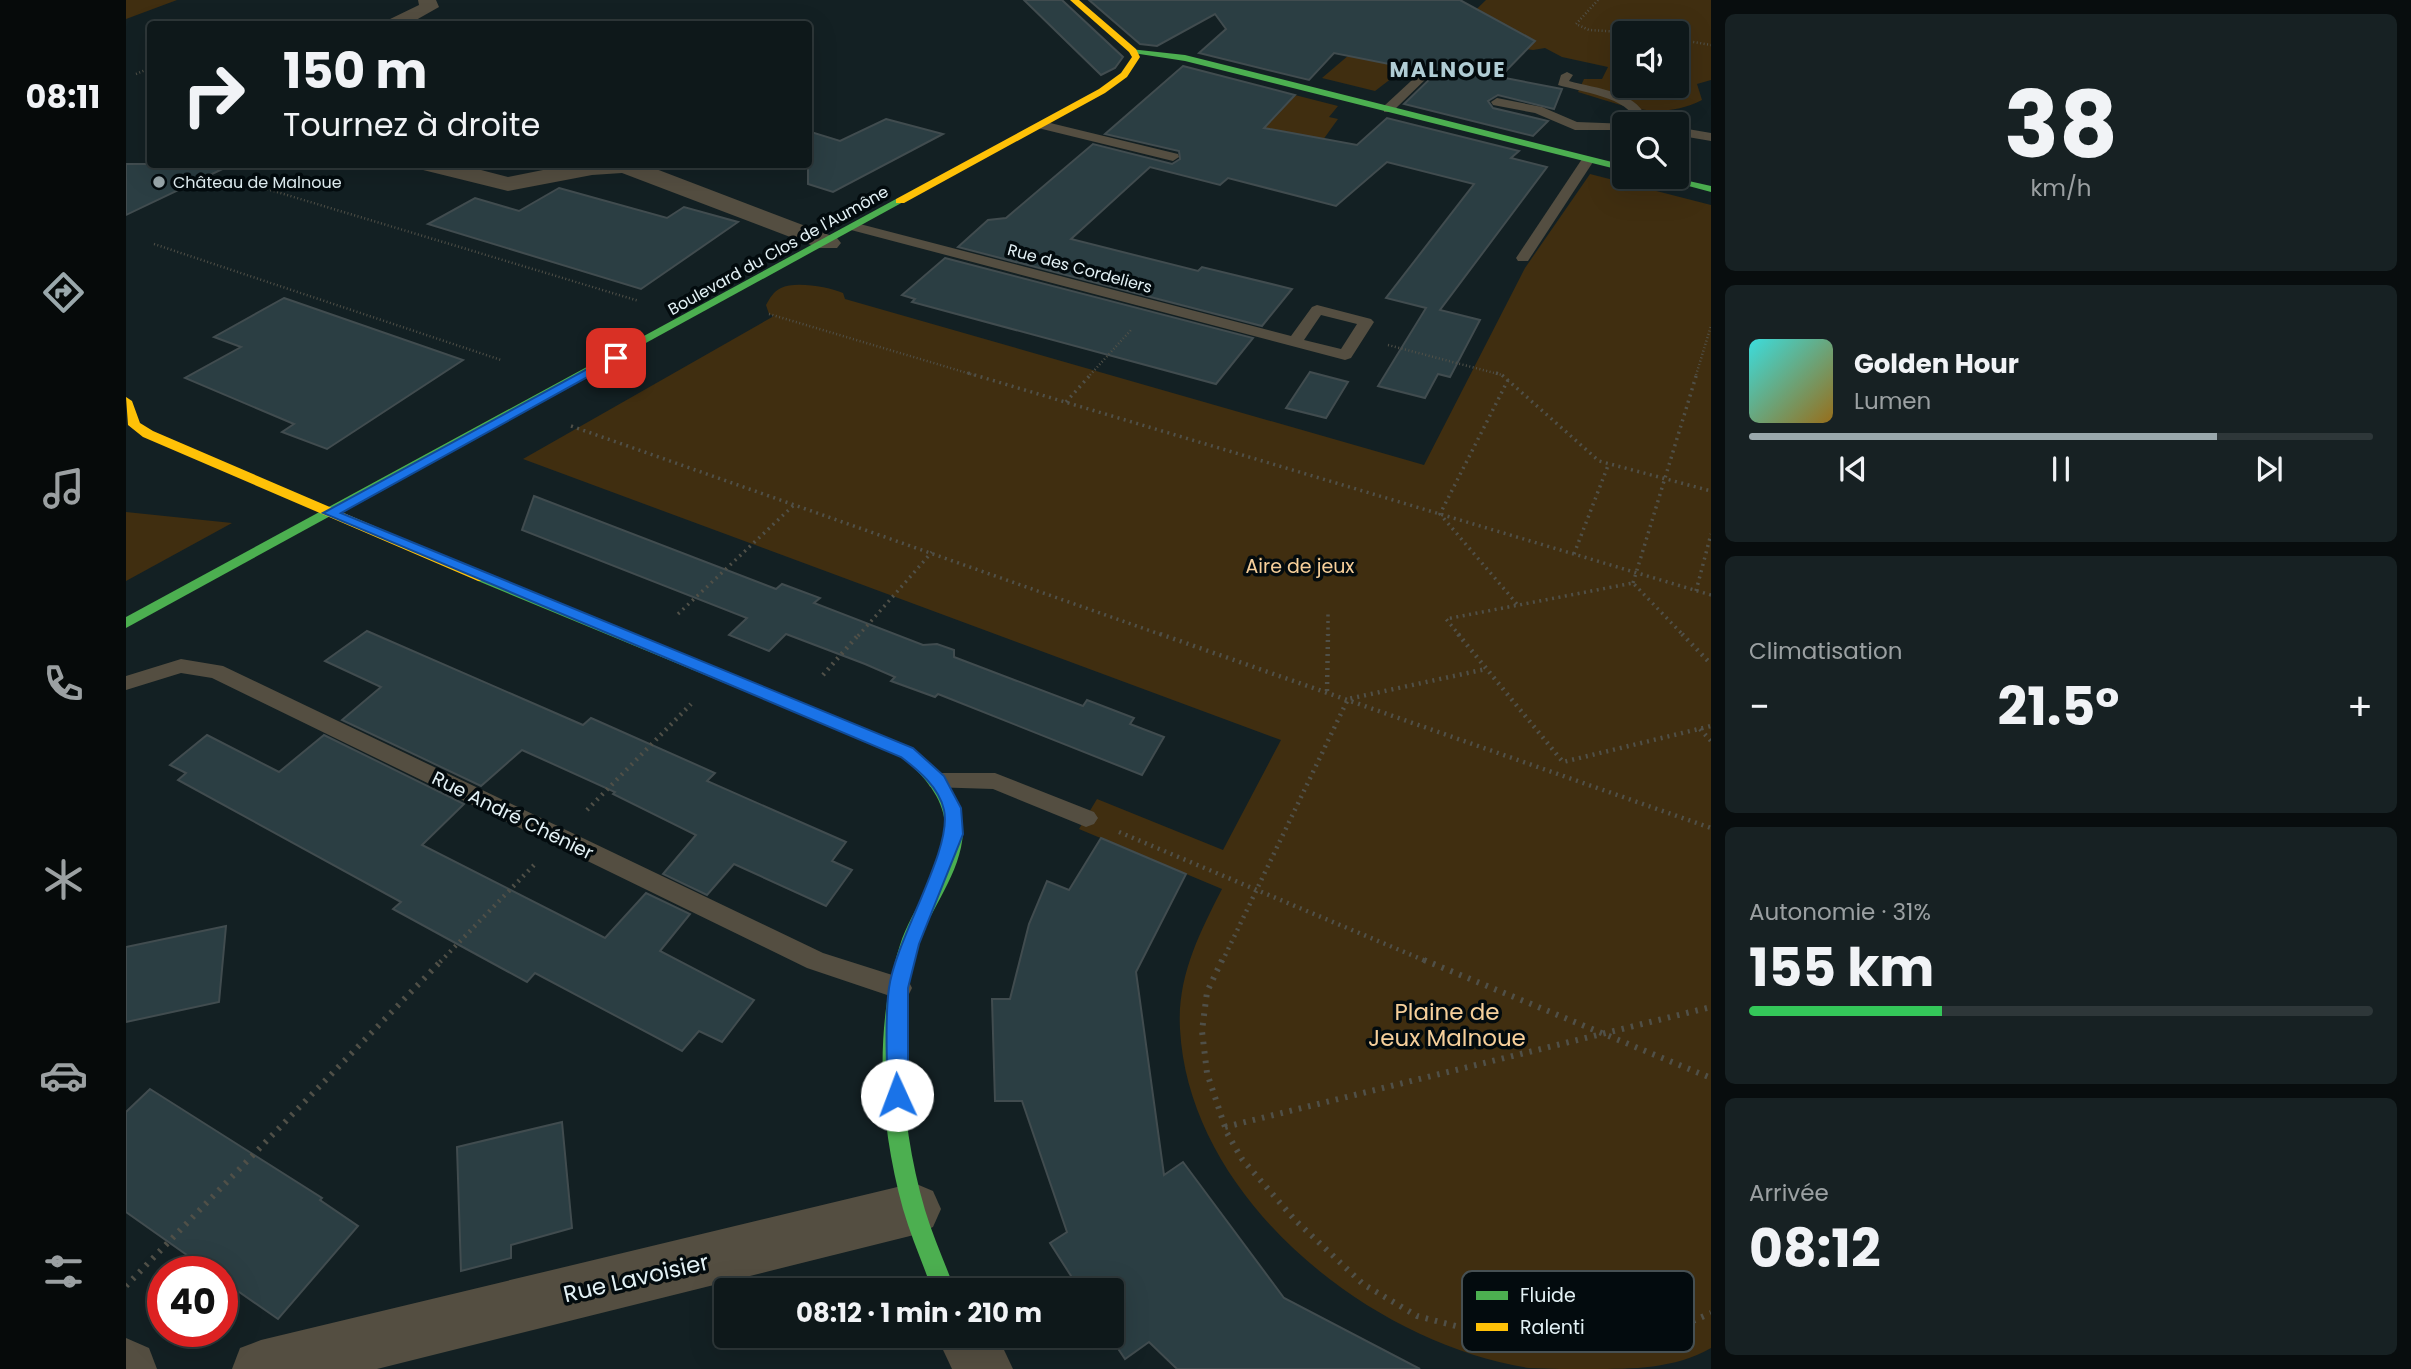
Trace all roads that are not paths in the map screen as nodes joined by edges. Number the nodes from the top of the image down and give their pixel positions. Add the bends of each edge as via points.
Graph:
1 (427, 0) edge
2 (1074, 0) edge
3 (401, 21) edge
4 (1133, 51) junction
5 (1428, 71) dead end
6 (1567, 75) dead end
7 (1497, 102) dead end
8 (1388, 109) junction
9 (1639, 112) edge
10 (1042, 125) junction
11 (1612, 125) edge
12 (1575, 126) junction
13 (1689, 133) edge
14 (1711, 137) edge
15 (1560, 152) junction
16 (1173, 157) dead end
17 (1589, 159) junction
18 (1612, 165) edge
19 (443, 168) edge
20 (592, 168) edge
21 (630, 168) edge
22 (1689, 184) edge
23 (1711, 189) edge
24 (856, 227) junction
25 (828, 243) junction
26 (1523, 258) dead end
27 (1294, 342) junction
28 (126, 401) edge
29 (330, 513) junction
30 (126, 624) edge
31 (126, 683) edge
32 (938, 780) junction
33 (1086, 818) road end
34 (898, 988) junction
35 (914, 1209) junction
36 (940, 1278) edge
37 (972, 1348) edge
38 (357, 1357) edge
39 (261, 1369) edge
40 (984, 1369) edge

1 - 3 street via 429,7
2 - 4 street
4 - 8 street via 1185,58
4 - 10 street, Boulevard du Clos de l'Aumône via 1135,63 1117,82
5 - 8 lane
6 - 9 lane via 1562,83 1625,100
7 - 12 lane via 1538,110
8 - 15 street
10 - 16 lane
10 - 24 street, Boulevard du Clos de l'Aumône
11 - 12 lane
12 - 15 lane
13 - 14 lane
15 - 17 street
17 - 18 street
17 - 26 lane
19 - 20 street via 508,184
21 - 25 street
22 - 23 street
24 - 25 street, Boulevard du Clos de l'Aumône
24 - 27 lane, Rue des Cordeliers
25 - 29 street, Boulevard du Clos de l'Aumône
27 - 27 lane, Rue des Cordeliers via 1317,310 1366,322 1345,355
28 - 29 street via 134,425 148,434
29 - 30 street, Boulevard du Clos de l'Aumône
29 - 32 street via 907,752
31 - 34 lane, Rue André Chénier via 181,666 216,671 816,961
32 - 33 lane via 995,781
32 - 34 street via 953,808 954,834 909,944
34 - 35 street via 895,1073 903,1161
35 - 36 street
35 - 38 street, Rue Lavoisier
37 - 40 street
38 - 39 street, Rue Lavoisier

